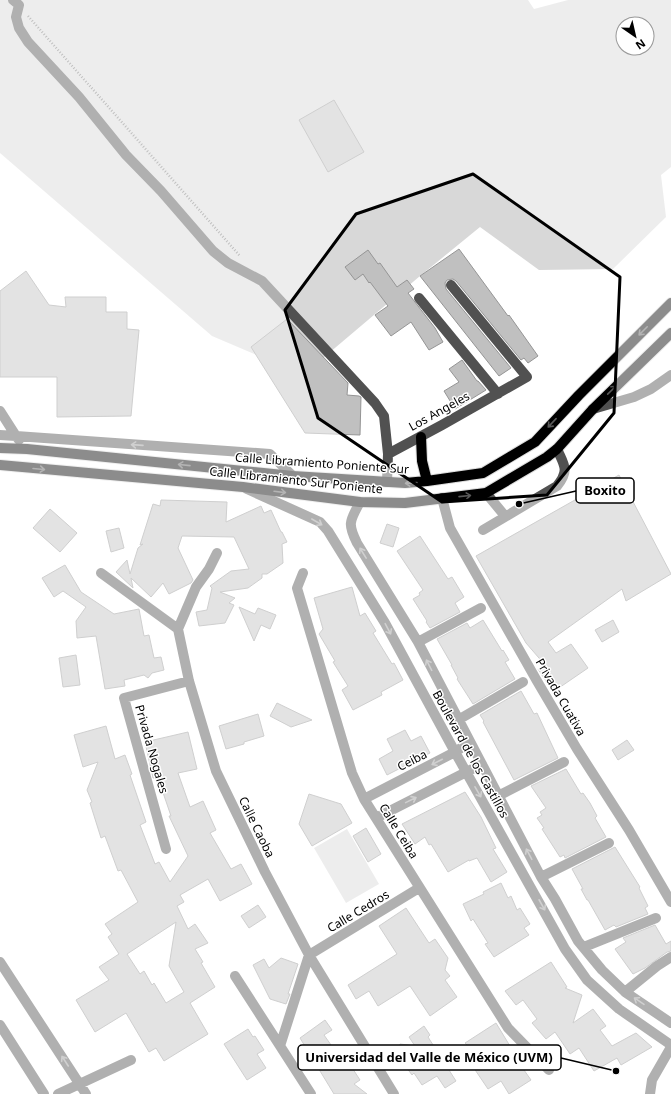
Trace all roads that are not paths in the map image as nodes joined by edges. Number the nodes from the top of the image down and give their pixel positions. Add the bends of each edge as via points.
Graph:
1 (16, 3) edge
2 (451, 285) dead end
3 (419, 298) dead end
4 (671, 303) edge
5 (671, 333) edge
6 (671, 375) edge
7 (498, 394) junction
8 (593, 409) junction
9 (0, 411) edge
10 (0, 435) edge
11 (16, 436) junction
12 (421, 436) junction
13 (0, 448) edge
14 (27, 449) junction
15 (557, 449) junction
16 (388, 454) junction
17 (0, 465) edge
18 (293, 476) junction
19 (387, 482) junction
20 (427, 482) junction
21 (243, 487) junction
22 (486, 493) junction
23 (442, 498) junction
24 (360, 502) junction
25 (505, 516) junction
26 (483, 530) dead end
27 (217, 553) dead end
28 (101, 573) dead end
29 (303, 573) dead end
30 (480, 608) dead end
31 (178, 629) junction
32 (418, 642) junction
33 (189, 680) junction
34 (523, 682) dead end
35 (458, 720) junction
36 (470, 742) junction
37 (455, 752) junction
38 (564, 762) dead end
39 (482, 764) junction
40 (467, 772) junction
41 (498, 796) junction
42 (364, 799) junction
43 (376, 818) junction
44 (609, 842) dead end
45 (166, 849) dead end
46 (541, 877) junction
47 (419, 888) junction
48 (671, 902) edge
49 (656, 918) dead end
50 (569, 924) junction
51 (557, 932) junction
52 (584, 948) junction
53 (309, 955) junction
54 (671, 957) edge
55 (0, 962) edge
56 (235, 976) dead end
57 (625, 992) junction
58 (671, 1023) edge
59 (0, 1025) edge
60 (280, 1046) junction
61 (671, 1046) edge
62 (131, 1060) dead end
63 (549, 1070) dead end
64 (79, 1084) junction
65 (44, 1094) edge
66 (58, 1094) edge
67 (86, 1094) edge
68 (312, 1094) edge
69 (394, 1094) edge
70 (650, 1094) edge

1 - 16 street via 19,28 28,42 79,97 126,155 213,250 228,263 262,280 375,403 384,416
2 - 7 street, Los Angeles via 527,377
3 - 7 street
4 -> 20 main road, Calle Libramiento Poniente Sur via 535,442 482,473
8 -> 5 main road, Calle Libramiento Sur Poniente
6 - 8 street via 634,397
7 - 12 street, Los Angeles
8 - 15 main road, Calle Libramiento Sur Poniente
9 - 11 street
10 - 11 street
11 - 14 street
18 -> 11 street via 270,454
12 - 16 street, Los Angeles
12 - 20 main road via 422,461
13 - 14 main road, Calle Libramiento Poniente Sur
18 -> 14 main road, Calle Libramiento Poniente Sur
15 - 22 main road, Calle Libramiento Sur Poniente via 548,458
15 - 25 street via 565,467 558,486
16 - 19 street
17 -> 21 main road, Calle Libramiento Sur Poniente
18 - 19 main road, Calle Libramiento Poniente Sur
20 -> 19 main road, Calle Libramiento Poniente Sur
21 -> 24 main road, Calle Libramiento Sur Poniente
21 -> 37 street, Boulevard de los Castillos via 320,522 328,531 385,622
23 -> 22 main road, Calle Libramiento Sur Poniente
22 - 25 street
23 - 24 main road, Calle Libramiento Sur Poniente via 405,503
23 - 48 street, Privada Cuativa via 450,528 577,749
32 -> 24 street, Boulevard de los Castillos via 351,531 352,517
25 - 26 street
27 - 31 street via 196,587
28 - 31 street
29 - 42 street, Calle Ceiba via 297,588 352,773
30 - 32 street
31 - 33 street, Calle Caoba
35 -> 32 street, Boulevard de los Castillos
33 - 45 street, Privada Nogales via 124,698
33 - 53 street, Calle Caoba via 216,771
34 - 35 street
35 - 36 street, Boulevard de los Castillos
36 - 37 street, Ceiba
36 - 39 street, Boulevard de los Castillos
37 - 40 street, Boulevard de los Castillos
37 -> 42 street, Ceiba
38 - 41 street
39 - 40 street
39 - 41 street, Boulevard de los Castillos
43 -> 40 street
40 -> 51 street, Boulevard de los Castillos
46 -> 41 street, Boulevard de los Castillos
42 - 43 street, Calle Ceiba
43 - 47 street, Calle Ceiba
44 - 46 street
46 - 50 street, Boulevard de los Castillos
47 - 53 street, Calle Cedros
47 - 63 street, Calle Ceiba via 508,1028
49 - 52 street
50 - 51 street
50 - 52 street, Boulevard de los Castillos
51 - 61 street, Boulevard de los Castillos via 565,949 587,980 619,1009
52 - 57 street, Boulevard de los Castillos
53 - 60 street
53 - 69 street, Calle Caoba
54 - 57 street
64 -> 55 street
56 - 60 street
58 -> 57 street, Boulevard de los Castillos
59 - 65 street
60 - 68 street
61 - 70 street via 652,1080
62 - 64 street
64 - 66 street
64 - 67 street

